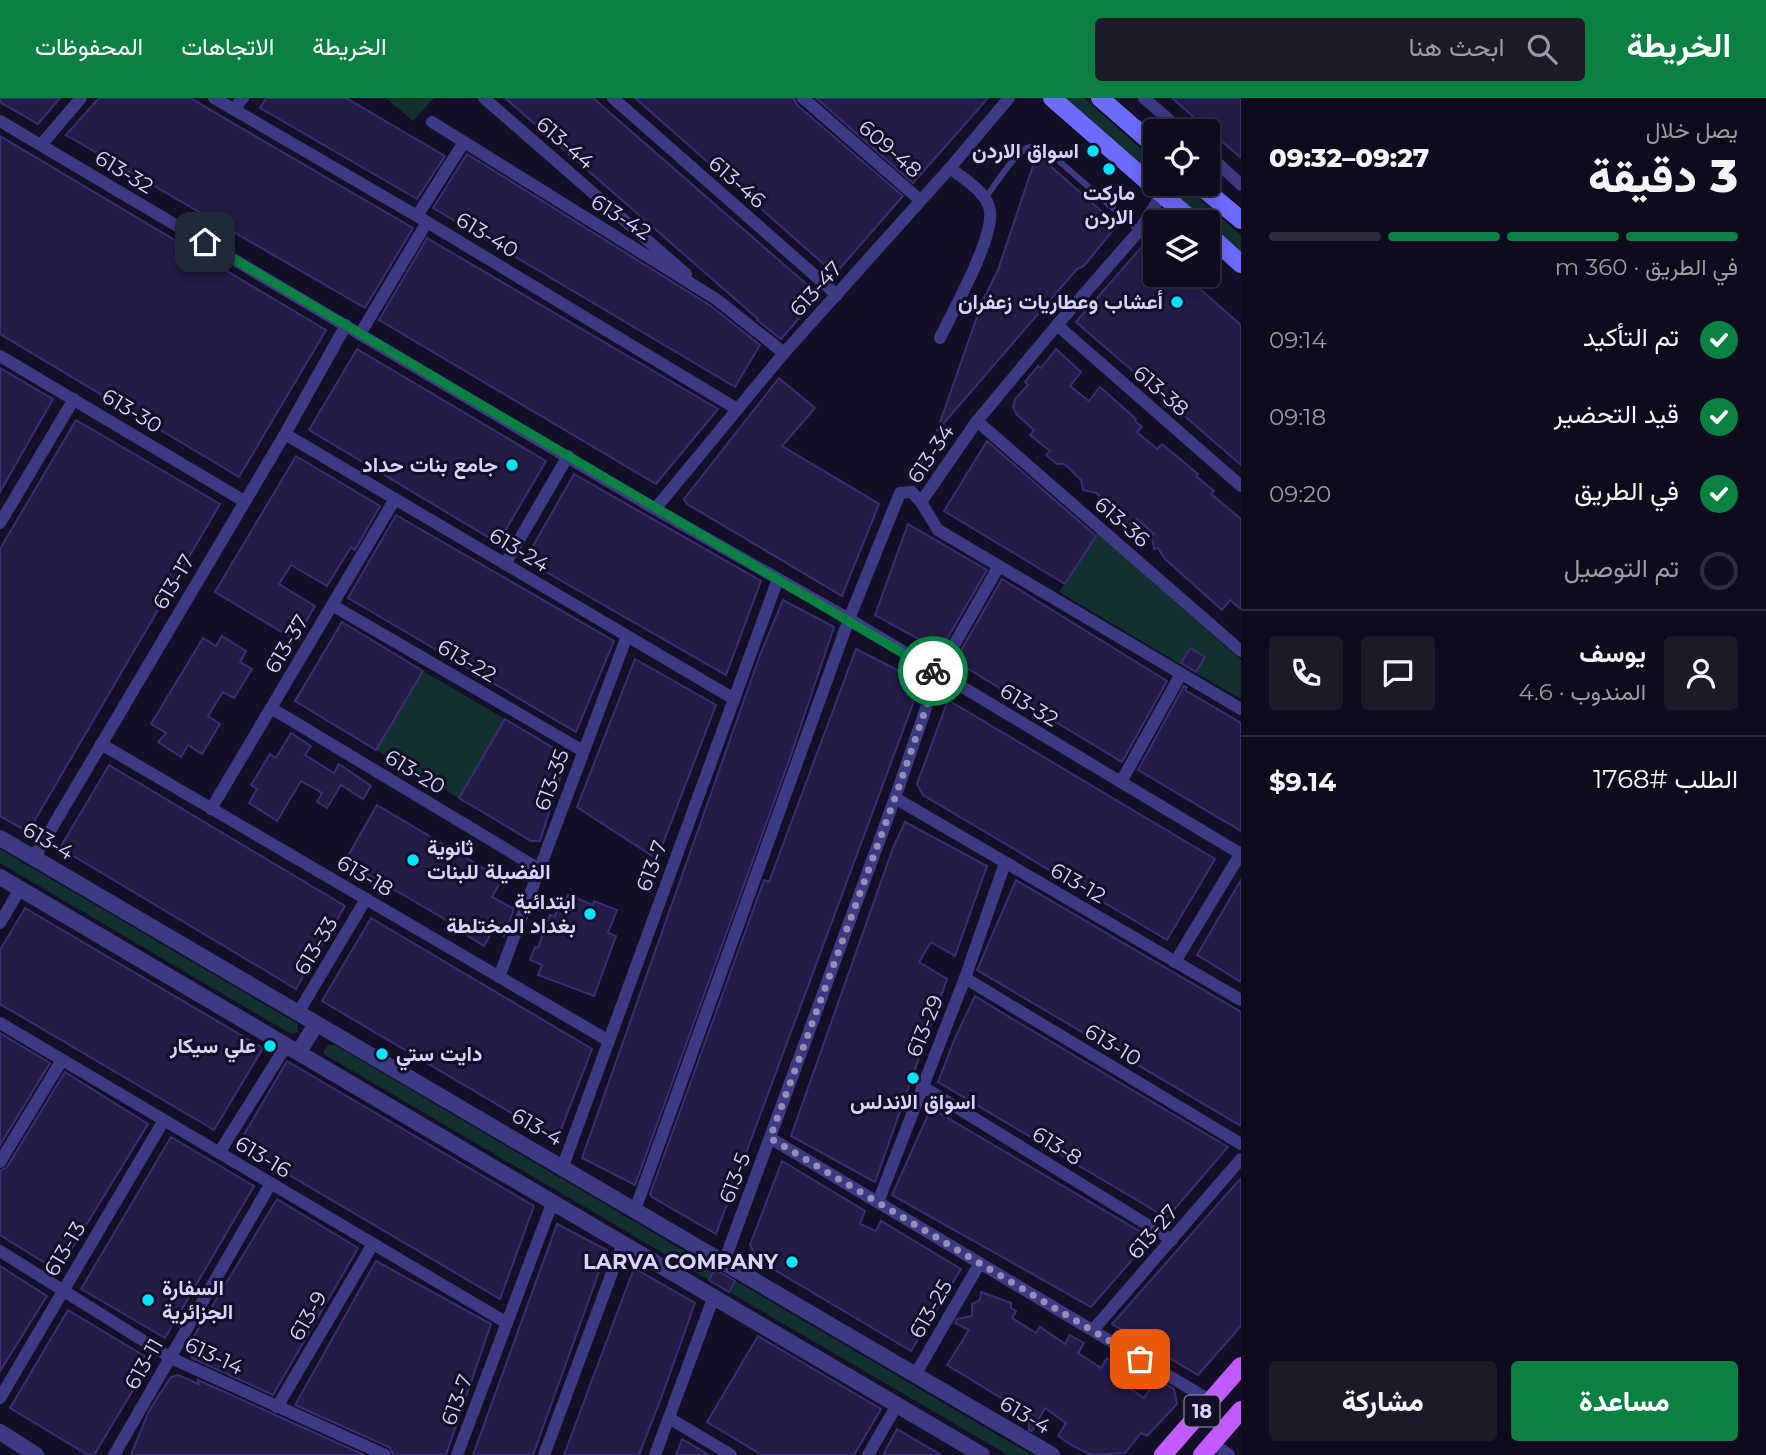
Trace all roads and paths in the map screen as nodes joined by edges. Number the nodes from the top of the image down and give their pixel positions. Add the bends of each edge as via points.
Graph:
1 (81, 98) edge
2 (214, 98) edge
3 (243, 98) edge
4 (484, 98) edge
5 (613, 98) edge
6 (803, 98) edge
7 (1009, 98) edge
8 (1052, 98) edge
9 (1100, 98) edge
10 (1144, 98) edge
11 (234, 109) junction
12 (1168, 119) edge
13 (0, 121) edge
14 (432, 122) dead end
15 (1143, 136) edge
16 (464, 142) junction
17 (41, 145) junction
18 (1220, 165) edge
19 (950, 168) junction
20 (1143, 171) edge
21 (1241, 185) edge
22 (1162, 196) edge
23 (1172, 196) edge
24 (1212, 196) edge
25 (985, 198) junction
26 (920, 200) junction
27 (1184, 210) edge
28 (422, 219) junction
29 (1241, 220) edge
30 (1139, 231) junction
31 (1220, 245) edge
32 (1241, 264) edge
33 (836, 295) junction
34 (716, 299) junction
35 (346, 325) junction
36 (1057, 325) junction
37 (360, 334) junction
38 (940, 338) dead end
39 (784, 353) junction
40 (0, 356) edge
41 (74, 399) junction
42 (737, 409) junction
43 (977, 421) junction
44 (285, 434) junction
45 (568, 456) junction
46 (1241, 486) edge
47 (395, 499) junction
48 (244, 501) junction
49 (921, 502) junction
50 (655, 509) junction
51 (0, 523) edge
52 (505, 564) junction
53 (999, 566) junction
54 (778, 579) junction
55 (332, 605) junction
56 (849, 619) junction
57 (627, 636) junction
58 (1241, 651) edge
59 (938, 673) junction
60 (1181, 674) junction
61 (734, 699) junction
62 (271, 708) junction
63 (1241, 709) edge
64 (101, 744) junction
65 (583, 751) junction
66 (1121, 782) junction
67 (895, 798) junction
68 (211, 808) junction
69 (0, 838) edge
70 (1241, 854) edge
71 (34, 858) junction
72 (1005, 863) junction
73 (539, 869) junction
74 (0, 877) edge
75 (20, 888) junction
76 (366, 899) junction
77 (0, 923) edge
78 (1175, 962) junction
79 (499, 977) junction
80 (965, 978) junction
81 (1241, 1000) edge
82 (298, 1013) junction
83 (0, 1023) edge
84 (316, 1024) junction
85 (609, 1041) junction
86 (292, 1049) junction
87 (62, 1060) junction
88 (922, 1086) junction
89 (164, 1120) junction
90 (770, 1138) junction
91 (1241, 1144) edge
92 (219, 1153) junction
93 (1241, 1159) edge
94 (0, 1162) edge
95 (563, 1166) junction
96 (271, 1183) junction
97 (552, 1202) junction
98 (878, 1202) junction
99 (635, 1210) junction
100 (1172, 1240) junction
101 (623, 1243) junction
102 (373, 1244) junction
103 (0, 1251) edge
104 (724, 1262) junction
105 (980, 1263) junction
106 (63, 1291) junction
107 (714, 1296) junction
108 (507, 1323) junction
109 (1093, 1330) junction
110 (171, 1358) junction
111 (1241, 1366) edge
112 (915, 1376) junction
113 (0, 1398) edge
114 (1211, 1401) junction
115 (897, 1405) junction
116 (277, 1407) junction
117 (1241, 1410) edge
118 (669, 1418) junction
119 (0, 1432) edge
120 (1207, 1449) edge
121 (36, 1455) edge
122 (114, 1455) edge
123 (385, 1455) edge
124 (457, 1455) edge
125 (544, 1455) edge
126 (655, 1455) edge
127 (732, 1455) edge
128 (868, 1455) edge
129 (982, 1455) edge
130 (1052, 1455) edge
131 (1163, 1455) edge
132 (1229, 1455) edge

1 - 17 street
2 - 11 street, 613-40
3 - 11 street
4 - 34 street, 613-44
5 - 33 street, 613-46
6 - 26 street, 609-48
7 - 19 street, 613-47
8 - 20 main road
9 - 15 main road
10 - 12 street
11 - 28 street, 613-40
13 - 17 street, 613-32
14 - 16 street, 613-42
16 - 28 street
16 - 34 street, 613-42
17 - 35 street, 613-32
18 - 21 street
19 - 25 street
19 - 26 street, 613-47
22 - 30 street, 613-34
23 - 27 main road
24 - 29 main road
25 - 30 lane via 1021,153 1035,146 1044,148
25 - 38 street via 989,227 966,289
26 - 33 street, 613-47
28 - 37 street
28 - 42 street, 613-40
30 - 36 street, 613-34
31 - 32 main road
33 - 39 street, 613-47
34 - 39 street, 613-42
35 - 37 street, 613-32
35 - 44 street, 613-17
36 - 43 street, 613-34
36 - 46 street, 613-38
37 - 45 street, 613-32
39 - 42 street, 613-47
40 - 41 street, 613-30
41 - 48 street, 613-30
41 - 51 street
42 - 50 street, 613-47
43 - 49 street, 613-34
43 - 58 street, 613-36
44 - 47 street, 613-24
44 - 48 street, 613-17
45 - 50 street, 613-32
45 - 52 street
47 - 52 street, 613-24
47 - 55 street, 613-37
48 - 64 street, 613-17
49 - 53 street, 613-34 via 938,530
49 - 56 street via 912,492 900,493
50 - 54 street, 613-32
52 - 57 street, 613-24
53 - 59 street, 613-5
53 - 60 street, 613-34
54 - 56 street, 613-32
54 - 61 street, 613-7
55 - 62 street, 613-37
55 - 65 street, 613-22
56 - 59 street, 613-32
56 - 99 street
57 - 61 street, 613-24
57 - 65 street, 613-35
59 - 66 street, 613-32
59 - 67 street, 613-5
60 - 63 street, 613-34
60 - 66 street
61 - 85 street, 613-7
62 - 68 street, 613-37
62 - 73 street, 613-20
64 - 68 street, 613-18
64 - 71 street, 613-17
65 - 73 street, 613-35
66 - 70 street, 613-32
67 - 72 street, 613-12
67 - 90 street, 613-5
68 - 76 street, 613-18
69 - 71 street, 613-4
70 - 78 street
71 - 82 street, 613-4
72 - 78 street, 613-12
72 - 80 street, 613-29
73 - 79 street, 613-35
74 - 75 street
75 - 77 street
75 - 86 street
76 - 79 street, 613-18
76 - 82 street, 613-33
78 - 81 street, 613-12
79 - 85 street, 613-18
80 - 88 street, 613-29
80 - 91 street, 613-10
82 - 84 street, 613-4
83 - 87 street, 613-16
84 - 86 street
84 - 95 street, 613-4
85 - 95 street, 613-7
86 - 92 street
86 - 97 street
87 - 89 street, 613-16
87 - 94 street
88 - 98 street, 613-29
88 - 100 street, 613-8
89 - 92 street, 613-16
89 - 106 street, 613-13
90 - 98 street
90 - 104 street, 613-5
92 - 96 street, 613-16
93 - 100 street, 613-27
95 - 99 street, 613-4
96 - 102 street, 613-16
96 - 110 street, 613-11
97 - 101 street
97 - 108 street, 613-7
98 - 105 street
99 - 104 street, 613-4
100 - 109 street, 613-27
101 - 107 street
101 - 125 street
102 - 108 street, 613-16
102 - 116 street, 613-9
103 - 106 street, 613-14
104 - 112 street, 613-4
105 - 109 street
105 - 112 street, 613-25
106 - 110 street, 613-14
106 - 113 street, 613-13
107 - 115 street
107 - 118 street
108 - 124 street, 613-7
109 - 114 street
110 - 116 street, 613-14
110 - 122 street, 613-11
111 - 114 main road, 18
112 - 130 street, 613-4
114 - 131 main road, 18
115 - 128 street
115 - 129 street
116 - 123 street, 613-14
117 - 120 main road, 18
118 - 126 street
118 - 127 street
119 - 121 street
120 - 132 street

